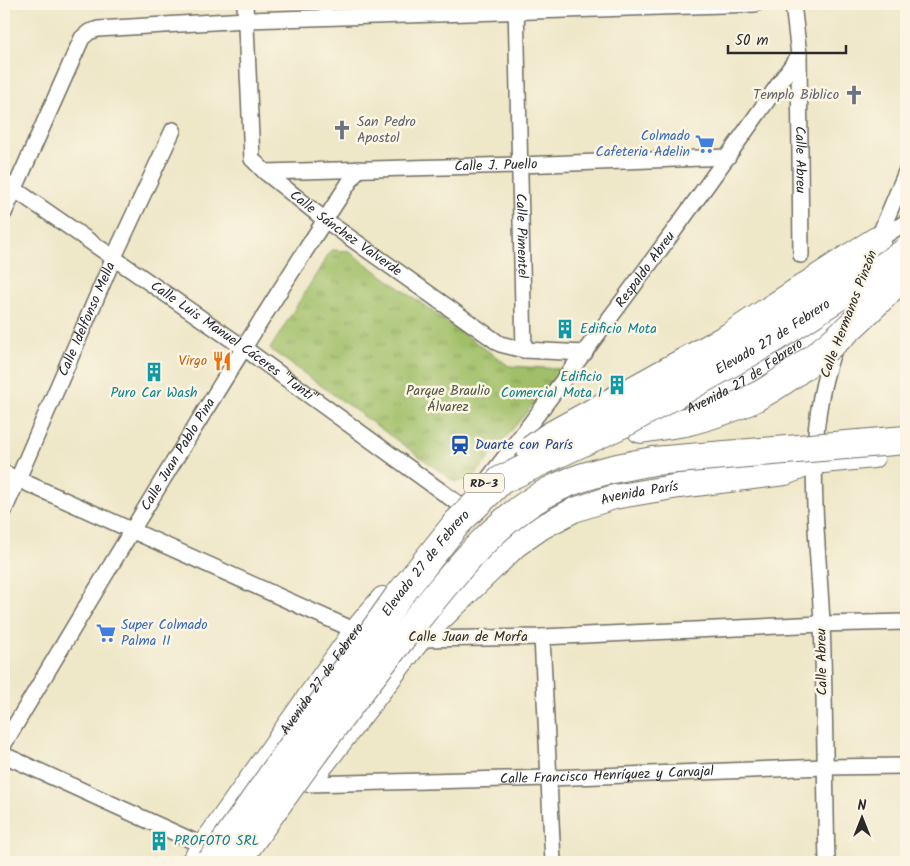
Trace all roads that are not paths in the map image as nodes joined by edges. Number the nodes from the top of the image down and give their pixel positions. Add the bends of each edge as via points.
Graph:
1 (245, 4) edge
2 (755, 4) edge
3 (793, 4) edge
4 (516, 8) edge
5 (246, 20) junction
6 (799, 55) junction
7 (173, 130) dead end
8 (728, 157) junction
9 (520, 165) junction
10 (358, 169) junction
11 (265, 172) junction
12 (906, 172) edge
13 (9, 186) edge
14 (4, 213) edge
15 (325, 220) junction
16 (906, 222) edge
17 (878, 241) junction
18 (906, 252) edge
19 (801, 255) dead end
20 (114, 257) junction
21 (906, 272) edge
22 (849, 310) junction
23 (244, 348) junction
24 (524, 350) junction
25 (585, 353) junction
26 (641, 429) junction
27 (906, 440) edge
28 (906, 454) edge
29 (813, 462) junction
30 (10, 476) edge
31 (494, 479) junction
32 (460, 506) junction
33 (4, 511) edge
34 (132, 530) junction
35 (906, 622) edge
36 (822, 624) junction
37 (356, 631) junction
38 (542, 637) junction
39 (419, 639) junction
40 (382, 662) junction
41 (4, 744) edge
42 (4, 755) edge
43 (906, 766) edge
44 (824, 768) junction
45 (550, 778) junction
46 (308, 784) junction
47 (202, 857) edge
48 (236, 862) edge
49 (249, 862) edge
50 (553, 862) edge
51 (827, 862) edge

1 - 5 street, Calle Sánchez Valverde
2 - 4 street
3 - 6 street, Calle Abreu
4 - 5 street
4 - 9 street, Calle Pimentel
5 - 11 street, Calle Sánchez Valverde via 250,148 252,159
5 - 13 street via 89,32 82,38
6 - 8 street, Respaldo Abreu
6 - 19 street, Calle Abreu
7 - 20 street, Calle Idelfonso Mella
8 - 9 street, Calle J. Puello
8 - 25 street, Respaldo Abreu
9 - 10 street, Calle J. Puello
9 - 24 street, Calle Pimentel
10 - 11 street, Calle J. Puello
10 - 15 street, Calle Juan Pablo Pina
11 - 15 street, Calle Sánchez Valverde
12 - 17 street, Calle Hermanos Pinzón
13 - 14 street
13 - 20 street, Calle Luis Manuel Cáceres "Tunti"
15 - 23 street, Calle Juan Pablo Pina
15 - 24 street, Calle Sánchez Valverde via 500,344
16 - 17 street
17 - 22 street, Calle Hermanos Pinzón
17 - 31 highway, bridge via 728,338 549,437
18 - 31 highway, Elevado 27 de Febrero / RD-3, bridge via 776,338 628,421
20 - 23 street, Calle Luis Manuel Cáceres "Tunti"
20 - 30 street, Calle Idelfonso Mella
21 - 22 main road, Avenida 27 de Febrero / RD-3
21 - 26 highway, bridge via 851,327 786,378 715,414
22 - 26 main road, Avenida 27 de Febrero / RD-3 via 742,383 700,405
22 - 29 street, Calle Hermanos Pinzón via 824,380
23 - 32 street, Calle Luis Manuel Cáceres "Tunti"
23 - 34 street, Calle Juan Pablo Pina
24 - 25 street, Calle Sánchez Valverde
25 - 31 street, Respaldo Abreu
26 - 31 main road, Avenida 27 de Febrero / RD-3 via 555,446
27 - 40 highway, Elevado 27 de Febrero, bridge via 653,461 612,468 572,480 547,492 499,528 435,596
28 - 29 main road, Avenida París
29 - 36 street, Calle Abreu
29 - 39 main road, Avenida París via 785,473 614,497 574,510 516,544
29 - 40 highway, bridge via 782,460 660,470 584,486 556,498 505,531 481,555 433,616
30 - 33 street, Calle Idelfonso Mella
30 - 34 street, Calle Juan de Morfa
31 - 32 main road, Avenida 27 de Febrero / RD-3
31 - 47 highway, Elevado 27 de Febrero / RD-3, bridge via 398,597
32 - 37 main road, Avenida 27 de Febrero / RD-3
34 - 37 street, Calle Juan de Morfa
34 - 41 street, Calle Juan Pablo Pina
35 - 36 street, Calle Juan de Morfa
36 - 38 street, Calle Juan de Morfa
36 - 44 street, Calle Abreu
37 - 39 street, Calle Juan de Morfa
37 - 47 main road, Avenida 27 de Febrero / RD-3
38 - 39 street, Calle Juan de Morfa
38 - 45 street
39 - 46 main road
40 - 48 highway, Elevado 27 de Febrero, bridge
42 - 47 street
43 - 44 street, Calle Francisco Henríquez y Carvajal
44 - 45 street, Calle Francisco Henríquez y Carvajal
44 - 51 street, Calle Abreu
45 - 46 street, Calle Francisco Henríquez y Carvajal
45 - 50 street
46 - 49 main road

